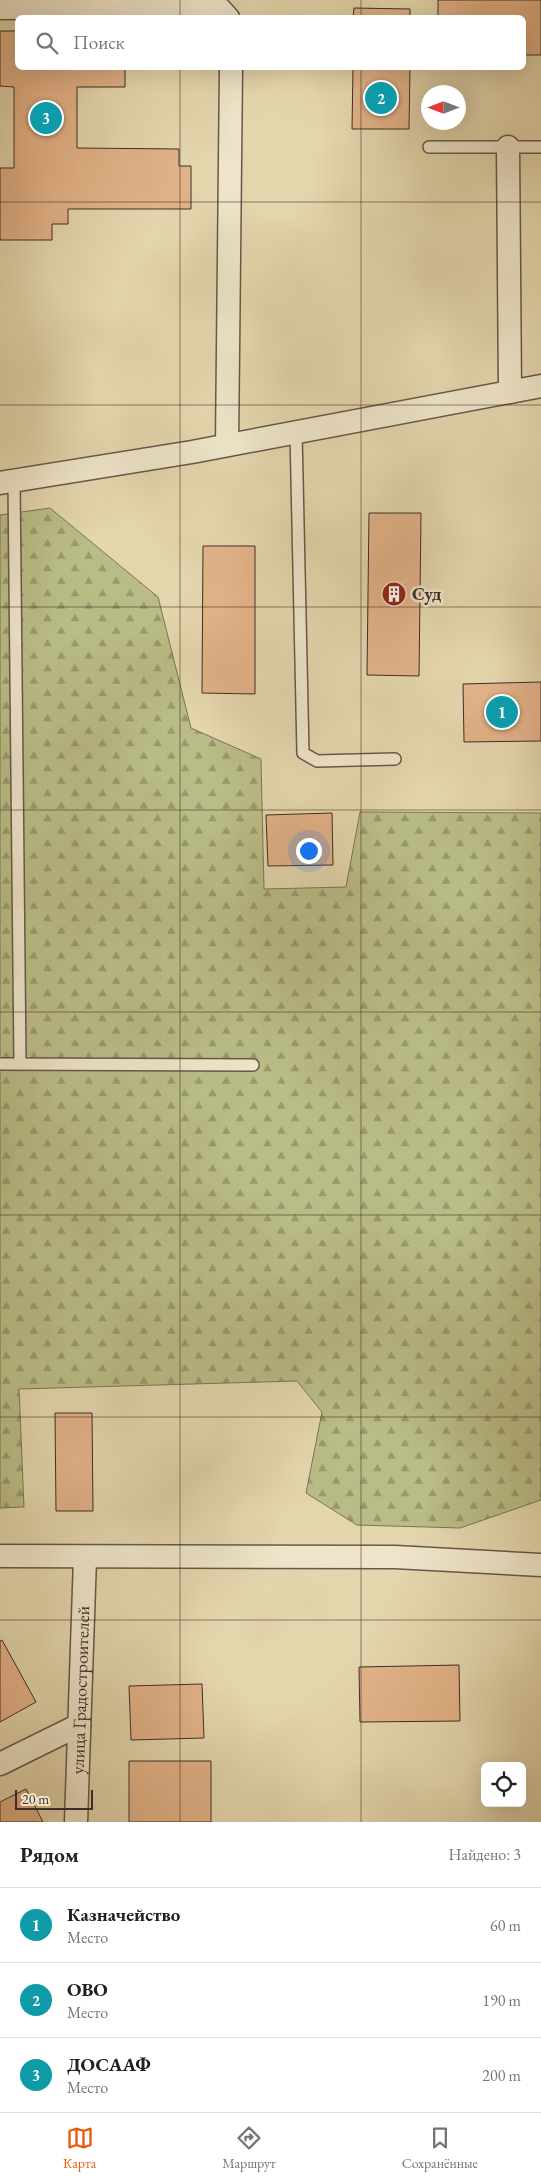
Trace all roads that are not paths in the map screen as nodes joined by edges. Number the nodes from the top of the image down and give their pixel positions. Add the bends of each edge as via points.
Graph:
1 (0, 8) edge
2 (225, 15) edge
3 (231, 70) edge
4 (429, 147) dead end
5 (508, 147) junction
6 (541, 147) edge
7 (541, 386) edge
8 (510, 392) junction
9 (296, 432) junction
10 (227, 445) junction
11 (7, 482) edge
12 (395, 759) dead end
13 (0, 1064) edge
14 (20, 1064) junction
15 (253, 1065) dead end
16 (0, 1556) edge
17 (85, 1558) junction
18 (541, 1565) edge
19 (79, 1724) junction
20 (0, 1764) edge
21 (76, 1822) edge

1 - 2 street via 218,7
3 - 10 street
4 - 5 lane
5 - 6 lane
5 - 8 street
7 - 8 street
8 - 9 street
9 - 10 street
9 - 12 lane via 303,753 317,760
10 - 11 street
11 - 14 lane
13 - 14 lane
14 - 15 lane
16 - 17 street
17 - 18 street via 396,1557
17 - 19 street, улица Градостроителей
19 - 20 street
19 - 21 street, улица Градостроителей

